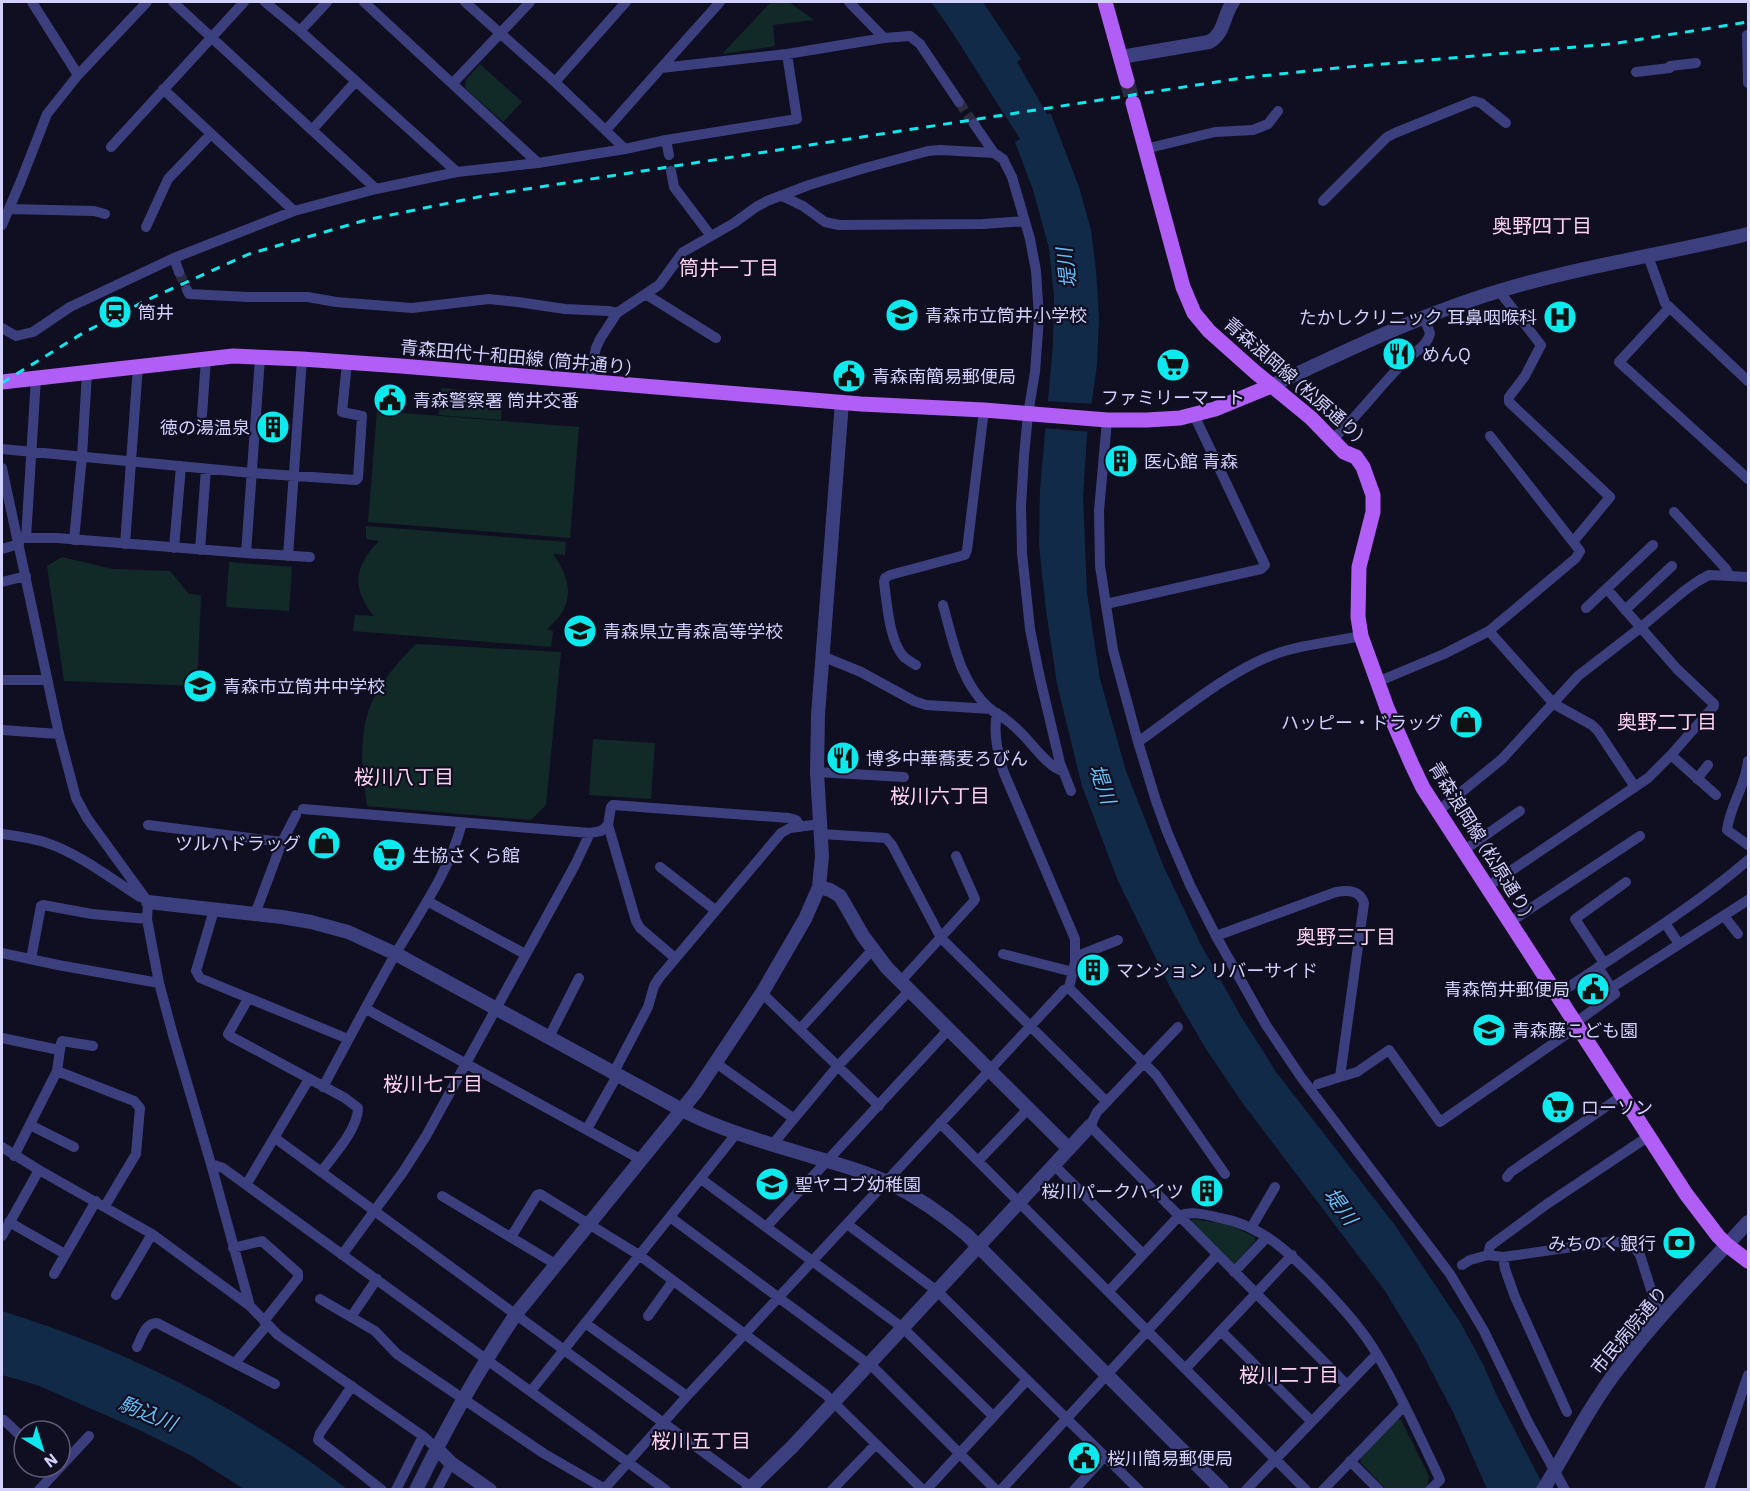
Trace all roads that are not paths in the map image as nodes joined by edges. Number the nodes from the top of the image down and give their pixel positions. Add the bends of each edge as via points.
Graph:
1 (32, 2) edge
2 (147, 2) edge
3 (173, 2) edge
4 (244, 2) edge
5 (265, 2) edge
6 (326, 2) edge
7 (364, 2) edge
8 (465, 2) edge
9 (530, 2) edge
10 (626, 2) edge
11 (720, 2) edge
12 (849, 2) edge
13 (1106, 2) edge
14 (1233, 2) edge
15 (300, 31) junction
16 (500, 34) junction
17 (1747, 35) dead end
18 (212, 37) junction
19 (884, 38) junction
20 (787, 54) junction
21 (1120, 57) junction
22 (1748, 62) edge
23 (1696, 63) dead end
24 (661, 68) junction
25 (1636, 72) dead end
26 (78, 75) junction
27 (356, 81) junction
28 (1127, 81) tunnel mouth
29 (555, 82) junction
30 (453, 83) junction
31 (1749, 83) edge
32 (163, 89) junction
33 (959, 102) tunnel mouth
34 (1133, 103) tunnel mouth
35 (1278, 111) dead end
36 (1506, 123) dead end
37 (974, 124) tunnel mouth
38 (312, 130) junction
39 (606, 130) junction
40 (211, 134) junction
41 (666, 140) junction
42 (111, 147) dead end
43 (625, 148) junction
44 (1145, 148) junction
45 (994, 153) junction
46 (669, 155) dead end
47 (538, 162) junction
48 (671, 171) dead end
49 (457, 172) junction
50 (376, 189) junction
51 (782, 196) junction
52 (1323, 201) dead end
53 (9, 209) junction
54 (294, 211) junction
55 (105, 214) dead end
56 (1025, 221) junction
57 (2, 225) edge
58 (146, 227) dead end
59 (1749, 234) edge
60 (711, 236) junction
61 (1648, 256) junction
62 (174, 258) junction
63 (179, 272) tunnel mouth
64 (187, 290) dead end
65 (1499, 291) junction
66 (647, 295) junction
67 (1669, 308) junction
68 (617, 313) junction
69 (1425, 318) junction
70 (2, 328) edge
71 (716, 338) dead end
72 (260, 358) junction
73 (206, 359) junction
74 (302, 359) junction
75 (347, 363) junction
76 (138, 366) junction
77 (87, 373) junction
78 (36, 378) junction
79 (1749, 381) edge
80 (2, 382) edge
81 (590, 382) junction
82 (1271, 386) junction
83 (842, 402) junction
84 (984, 410) junction
85 (1031, 414) junction
86 (202, 415) dead end
87 (1194, 415) junction
88 (1105, 420) junction
89 (1490, 436) dead end
90 (1333, 439) junction
91 (2, 449) edge
92 (32, 451) junction
93 (82, 456) junction
94 (132, 462) junction
95 (181, 466) junction
96 (2, 468) edge
97 (206, 469) junction
98 (252, 473) junction
99 (294, 476) junction
100 (1749, 479) edge
101 (1674, 512) dead end
102 (21, 540) junction
103 (74, 540) junction
104 (1574, 542) junction
105 (125, 544) junction
106 (1653, 545) dead end
107 (174, 548) junction
108 (2, 549) edge
109 (200, 549) junction
110 (246, 553) junction
111 (288, 556) junction
112 (310, 557) dead end
113 (1672, 566) dead end
114 (1729, 575) junction
115 (26, 576) junction
116 (1749, 577) edge
117 (2, 582) edge
118 (1607, 589) junction
119 (1106, 604) junction
120 (943, 605) dead end
121 (1586, 608) dead end
122 (1625, 610) junction
123 (1640, 628) junction
124 (1489, 632) junction
125 (1361, 636) junction
126 (822, 656) junction
127 (916, 665) dead end
128 (2, 680) edge
129 (47, 680) junction
130 (1377, 682) junction
131 (1554, 704) junction
132 (994, 711) junction
133 (2, 730) edge
134 (59, 734) junction
135 (1138, 742) junction
136 (1671, 755) junction
137 (1749, 761) edge
138 (1708, 765) dead end
139 (1063, 771) junction
140 (818, 772) junction
141 (1748, 774) edge
142 (904, 777) dead end
143 (1697, 778) junction
144 (1635, 788) junction
145 (1071, 791) dead end
146 (1716, 795) dead end
147 (1438, 811) junction
148 (1520, 811) dead end
149 (462, 823) junction
150 (148, 825) dead end
151 (608, 825) junction
152 (801, 827) junction
153 (820, 829) junction
154 (590, 833) junction
155 (2, 834) edge
156 (1640, 836) dead end
157 (282, 842) junction
158 (1749, 845) edge
159 (1464, 851) junction
160 (956, 856) dead end
161 (1749, 860) edge
162 (660, 867) dead end
163 (1626, 882) dead end
164 (1487, 886) junction
165 (819, 887) junction
166 (1749, 900) edge
167 (427, 901) junction
168 (148, 902) junction
169 (214, 910) junction
170 (715, 910) junction
171 (255, 914) junction
172 (1724, 916) junction
173 (147, 919) junction
174 (1510, 922) junction
175 (1665, 923) junction
176 (1738, 934) dead end
177 (1216, 936) junction
178 (941, 938) junction
179 (1118, 940) dead end
180 (1679, 944) junction
181 (873, 949) junction
182 (2, 953) edge
183 (396, 954) junction
184 (525, 954) junction
185 (1004, 954) dead end
186 (1075, 957) junction
187 (675, 958) junction
188 (31, 959) junction
189 (1601, 965) junction
190 (1073, 972) junction
191 (579, 978) dead end
192 (159, 983) junction
193 (905, 987) junction
194 (1069, 988) junction
195 (1611, 988) junction
196 (762, 993) junction
197 (1557, 995) junction
198 (248, 999) junction
199 (496, 1008) junction
200 (366, 1009) junction
201 (1576, 1025) junction
202 (1029, 1027) junction
203 (1178, 1027) dead end
204 (800, 1029) junction
205 (948, 1030) junction
206 (549, 1037) junction
207 (2, 1038) edge
208 (348, 1039) junction
209 (93, 1047) dead end
210 (59, 1050) junction
211 (466, 1063) junction
212 (716, 1063) junction
213 (1144, 1063) junction
214 (837, 1067) junction
215 (57, 1071) junction
216 (989, 1071) junction
217 (616, 1073) junction
218 (1340, 1077) junction
219 (309, 1079) junction
220 (1318, 1084) dead end
221 (323, 1087) junction
222 (1623, 1095) junction
223 (1107, 1102) junction
224 (879, 1106) junction
225 (1028, 1109) junction
226 (682, 1110) junction
227 (793, 1118) junction
228 (940, 1123) junction
229 (30, 1125) junction
230 (1090, 1126) junction
231 (586, 1129) junction
232 (736, 1134) junction
233 (1649, 1136) junction
234 (275, 1138) junction
235 (772, 1145) junction
236 (2, 1147) edge
237 (74, 1147) dead end
238 (1069, 1149) junction
239 (14, 1156) junction
240 (642, 1160) junction
241 (827, 1161) junction
242 (978, 1161) junction
243 (211, 1164) junction
244 (1054, 1164) junction
245 (39, 1170) junction
246 (321, 1172) junction
247 (1225, 1174) dead end
248 (1507, 1177) dead end
249 (701, 1179) junction
250 (886, 1181) junction
251 (246, 1185) junction
252 (1275, 1187) dead end
253 (442, 1196) dead end
254 (1020, 1202) junction
255 (100, 1204) junction
256 (375, 1212) junction
257 (1179, 1216) junction
258 (670, 1217) junction
259 (9, 1222) junction
260 (1749, 1222) edge
261 (590, 1224) junction
262 (847, 1224) junction
263 (766, 1227) junction
264 (1251, 1228) junction
265 (152, 1234) junction
266 (2, 1236) edge
267 (511, 1237) junction
268 (1267, 1237) junction
269 (1727, 1245) junction
270 (979, 1246) junction
271 (233, 1248) junction
272 (65, 1254) junction
273 (1143, 1254) junction
274 (342, 1255) junction
275 (639, 1255) junction
276 (1217, 1255) junction
277 (1488, 1255) junction
278 (1292, 1256) junction
279 (1503, 1257) junction
280 (1749, 1261) edge
281 (813, 1262) junction
282 (556, 1265) junction
283 (1462, 1265) dead end
284 (1234, 1272) junction
285 (54, 1274) dead end
286 (377, 1280) junction
287 (673, 1281) junction
288 (937, 1291) junction
289 (1109, 1291) junction
290 (1256, 1293) junction
291 (116, 1295) dead end
292 (779, 1297) junction
293 (320, 1299) dead end
294 (250, 1306) junction
295 (516, 1314) junction
296 (648, 1316) dead end
297 (351, 1317) junction
298 (1660, 1318) junction
299 (266, 1323) junction
300 (585, 1323) junction
301 (903, 1328) junction
302 (1148, 1330) junction
303 (1221, 1331) junction
304 (745, 1335) junction
305 (137, 1347) dead end
306 (564, 1349) junction
307 (1377, 1354) junction
308 (486, 1359) junction
309 (235, 1362) junction
310 (869, 1364) junction
311 (1186, 1368) junction
312 (1107, 1375) junction
313 (1749, 1375) edge
314 (1027, 1380) junction
315 (275, 1384) dead end
316 (1346, 1384) junction
317 (352, 1386) junction
318 (531, 1391) junction
319 (687, 1396) junction
320 (462, 1399) junction
321 (834, 1402) junction
322 (1404, 1406) junction
323 (1567, 1412) dead end
324 (993, 1416) junction
325 (1067, 1419) junction
326 (1311, 1421) junction
327 (664, 1422) junction
328 (88, 1436) dead end
329 (423, 1436) junction
330 (876, 1444) junction
331 (436, 1448) junction
332 (72, 1452) edge
333 (959, 1453) junction
334 (1105, 1456) junction
335 (1275, 1459) junction
336 (627, 1461) junction
337 (1350, 1461) junction
338 (451, 1463) junction
339 (1553, 1472) junction
340 (1442, 1485) edge
341 (752, 1488) edge
342 (606, 1489) edge
343 (382, 1490) edge
344 (396, 1490) edge
345 (416, 1490) edge
346 (437, 1490) edge
347 (490, 1490) edge
348 (666, 1490) edge
349 (832, 1490) edge
350 (925, 1490) edge
351 (996, 1490) edge
352 (1001, 1490) edge
353 (1074, 1490) edge
354 (1139, 1490) edge
355 (1222, 1490) edge
356 (1246, 1490) edge
357 (1306, 1490) edge
358 (1323, 1490) edge
359 (1379, 1490) edge
360 (1431, 1490) edge
361 (1542, 1490) edge
362 (1565, 1490) edge
363 (1710, 1490) edge

1 - 26 street
2 - 26 street
3 - 18 street
4 - 18 street
5 - 15 street
6 - 15 street
7 - 30 street
8 - 16 street
9 - 16 street
10 - 29 street
11 - 24 street
12 - 19 street
13 - 21 main road
14 - 21 street via 1218,36 1209,42
15 - 27 street
16 - 29 street
16 - 30 street
17 - 22 street
18 - 32 street
18 - 38 street
19 - 20 street
19 - 33 street via 909,36 920,44
20 - 24 street
20 - 41 street via 797,119
21 - 28 main road
22 - 31 street
23 - 25 street
24 - 39 street
26 - 53 street via 47,114
27 - 38 street
27 - 49 street
29 - 39 street
30 - 47 street
32 - 40 street
32 - 42 street
34 - 44 main road, 青森浪岡線 (松原通り)
35 - 44 street via 1268,124 1253,130 1215,132
36 - 52 street via 1474,101 1395,133
37 - 45 street
38 - 50 street
39 - 43 street
40 - 54 street
40 - 58 street via 168,179
41 - 43 street
41 - 46 street
43 - 47 street
44 - 82 main road, 青森浪岡線 (松原通り) via 1190,306 1209,331
45 - 51 street via 928,151
45 - 56 street via 1007,166
47 - 49 street
48 - 60 street via 674,187
49 - 50 street
50 - 54 street
51 - 56 street via 825,222 839,225 983,225
51 - 60 street via 756,207
53 - 55 street
53 - 57 street
54 - 62 street
56 - 85 street via 1036,271 1039,318
59 - 61 street
60 - 66 street via 683,252
61 - 65 street
61 - 67 street via 1662,299
62 - 63 street
62 - 70 street via 70,307 33,332 16,336
64 - 68 street via 189,294 308,297 412,308 489,299
65 - 69 street
65 - 104 street via 1541,345 1509,402 1610,497
66 - 68 street
66 - 71 street
67 - 79 street
67 - 100 street via 1619,362
68 - 81 street via 596,348
69 - 82 street
69 - 90 street via 1429,338
72 - 73 main road, 青森田代十和田線 (筒井通り)
72 - 74 main road, 青森田代十和田線 (筒井通り)
72 - 98 street
73 - 76 main road, 青森田代十和田線 (筒井通り)
73 - 86 street
74 - 75 main road, 青森田代十和田線 (筒井通り)
74 - 99 street
75 - 81 main road, 青森田代十和田線 (筒井通り)
75 - 99 street via 342,412 362,416 358,478
76 - 77 main road, 青森田代十和田線 (筒井通り)
76 - 94 street
77 - 78 main road, 青森田代十和田線 (筒井通り)
77 - 93 street
78 - 80 main road, 青森田代十和田線 (筒井通り)
78 - 92 street
81 - 83 main road, 青森田代十和田線 (筒井通り)
82 - 87 main road, 青森田代十和田線 (筒井通り)
82 - 90 main road, 青森浪岡線 (松原通り)
83 - 84 main road, 青森田代十和田線 (筒井通り)
83 - 126 street
84 - 85 main road, 青森田代十和田線 (筒井通り)
84 - 127 street via 965,555 885,578 894,639 906,659
85 - 88 main road, 青森田代十和田線 (筒井通り)
85 - 139 street via 1022,552 1030,629
87 - 88 main road, 青森田代十和田線 (筒井通り)
87 - 119 street via 1265,565
88 - 119 street via 1098,536
89 - 104 street
90 - 125 main road, 青森浪岡線 (松原通り) via 1344,452 1356,457 1373,495 1373,512 1359,567
91 - 92 street
92 - 93 street
92 - 102 street
93 - 94 street
93 - 103 street
94 - 95 street
94 - 105 street
95 - 97 street
95 - 107 street
96 - 102 street
97 - 98 street
97 - 109 street
98 - 99 street
98 - 110 street
99 - 111 street
101 - 114 street
102 - 103 street
102 - 108 street
102 - 115 street
103 - 105 street
104 - 124 street via 1580,551 1576,558
105 - 107 street
106 - 118 street
107 - 109 street
109 - 110 street
110 - 111 street
111 - 112 street
113 - 122 street
114 - 116 street
114 - 123 street via 1709,575 1698,581
115 - 117 street
115 - 129 street
118 - 121 street
118 - 122 street
119 - 135 street via 1113,650
120 - 132 street via 965,676
122 - 123 street
123 - 131 street via 1578,676
123 - 136 street via 1714,704
124 - 130 street
124 - 131 street
125 - 130 main road, 青森浪岡線 (松原通り)
125 - 135 street via 1304,647 1258,662
126 - 132 street via 926,705
126 - 140 street
128 - 129 street
129 - 134 street
130 - 147 main road, 青森浪岡線 (松原通り) via 1412,765
131 - 144 street via 1598,731
131 - 147 street via 1502,759
132 - 139 street
132 - 186 street via 1000,763 1075,939
133 - 134 street
134 - 168 street via 78,804
135 - 177 street via 1165,826
136 - 143 street
136 - 144 street
137 - 141 street
138 - 143 street
139 - 145 street
140 - 142 street
140 - 153 street
141 - 158 street via 1727,830
143 - 146 street
144 - 164 street
147 - 159 main road, 青森浪岡線 (松原通り)
148 - 159 street
149 - 154 street
149 - 157 street via 300,812
149 - 167 street via 455,847
150 - 157 street
151 - 152 street via 613,805 789,818
151 - 154 street
151 - 187 street via 638,925
152 - 153 street
152 - 170 street via 781,833
153 - 165 street
153 - 178 street via 886,838
154 - 184 street
155 - 168 street via 57,847
156 - 174 street
157 - 171 street
159 - 164 main road, 青森浪岡線 (松原通り)
160 - 178 street via 975,899
161 - 175 street
162 - 170 street
163 - 189 street via 1575,919
164 - 174 main road, 青森浪岡線 (松原通り)
165 - 181 street via 842,898
165 - 196 street via 801,927
166 - 172 street
167 - 183 street
167 - 184 street
168 - 169 street
168 - 173 street
169 - 171 street
169 - 198 street via 197,975
170 - 187 street
171 - 183 street via 330,926
172 - 176 street
172 - 180 street
173 - 188 street via 41,906
173 - 192 street
174 - 197 main road, 青森浪岡線 (松原通り)
175 - 180 street
175 - 189 street
177 - 218 street via 1336,892 1351,890 1362,898
177 - 339 street via 1284,1053 1450,1274 1484,1331
178 - 193 street
178 - 202 street
179 - 186 street
180 - 195 street
181 - 193 street
181 - 204 street
182 - 188 street
183 - 199 street
183 - 200 street
184 - 199 street
185 - 190 street
186 - 190 street
187 - 217 street via 654,986
188 - 192 street
189 - 195 street
189 - 197 street
190 - 194 street
191 - 206 street
192 - 243 street
193 - 205 street
193 - 214 street
194 - 202 street
194 - 213 street
195 - 201 street via 1614,996
196 - 204 street
196 - 212 street
197 - 201 main road, 青森浪岡線 (松原通り)
198 - 208 street
198 - 219 street via 228,1034
199 - 206 street
199 - 211 street
200 - 208 street
200 - 211 street
201 - 218 street via 1440,1122 1389,1050 1357,1072
201 - 222 main road, 青森浪岡線 (松原通り)
202 - 216 street
202 - 223 street
203 - 213 street
204 - 214 street
205 - 216 street
205 - 224 street
206 - 217 street
207 - 210 street
208 - 221 street
209 - 210 street via 62,1041
210 - 215 street
211 - 231 street
211 - 256 street via 415,1156
212 - 226 street
212 - 227 street
213 - 223 street
213 - 247 street
214 - 224 street
214 - 227 street
215 - 229 street
215 - 255 street via 134,1101 140,1108 136,1154
216 - 225 street
216 - 228 street
217 - 226 street
217 - 231 street
218 - 220 street
219 - 221 street
219 - 234 street
221 - 246 street via 352,1102 358,1111 348,1135
222 - 233 main road, 青森浪岡線 (松原通り)
222 - 248 street
223 - 230 street
224 - 241 street
225 - 238 street
225 - 242 street
226 - 232 street
226 - 240 street
227 - 235 street
228 - 242 street
228 - 250 street
229 - 237 street
229 - 239 street
230 - 238 street
230 - 257 street
231 - 240 street
232 - 235 street
232 - 249 street
233 - 269 main road, 青森浪岡線 (松原通り) via 1686,1194
233 - 277 street via 1518,1225 1490,1246
234 - 246 street
234 - 251 street
235 - 241 street
236 - 239 street
238 - 244 street
239 - 245 street
240 - 261 street
241 - 250 street
241 - 263 street
242 - 254 street
243 - 251 street
243 - 271 street
244 - 254 street
244 - 273 street
245 - 255 street
245 - 259 street
246 - 256 street
249 - 258 street
249 - 263 street
250 - 262 street
250 - 270 street via 938,1212
251 - 274 street
252 - 264 street
253 - 267 street
254 - 270 street
254 - 289 street
255 - 265 street
255 - 272 street
256 - 274 street
256 - 295 street
257 - 264 street via 1200,1214
257 - 273 street
257 - 276 street
258 - 275 street
258 - 292 street
259 - 266 street
259 - 272 street
260 - 269 street, 市民病院通り
261 - 267 street via 540,1194
261 - 275 street
261 - 282 street
262 - 281 street
262 - 288 street
263 - 281 street
264 - 268 street
265 - 291 street
265 - 294 street
267 - 282 street
268 - 278 street
268 - 284 street
269 - 280 main road, 青森浪岡線 (松原通り)
269 - 298 street, 市民病院通り
270 - 288 street
270 - 312 street
271 - 294 street
271 - 299 street via 262,1241 298,1273
272 - 285 street
273 - 289 street
274 - 286 street
275 - 287 street
275 - 300 street
276 - 284 street
276 - 302 street
277 - 279 street
277 - 283 street
278 - 290 street
278 - 307 street via 1344,1309
279 - 298 street via 1616,1241 1634,1246
279 - 323 street via 1515,1297
281 - 292 street
281 - 301 street
282 - 295 street
284 - 290 street
286 - 297 street
286 - 308 street
287 - 296 street
287 - 304 street
288 - 301 street
288 - 314 street
289 - 302 street
290 - 303 street
290 - 316 street
292 - 304 street
292 - 310 street
293 - 297 street
294 - 299 street
295 - 306 street
295 - 308 street
297 - 320 street
298 - 339 street, 市民病院通り via 1605,1387
299 - 309 street
299 - 317 street
300 - 306 street
300 - 319 street
301 - 310 street
301 - 324 street
302 - 311 street
302 - 312 street
303 - 311 street
303 - 326 street
304 - 319 street
304 - 321 street
305 - 309 street via 146,1328 157,1323
306 - 318 street
306 - 327 street
307 - 316 street
307 - 322 street
308 - 318 street
308 - 320 street
309 - 315 street
310 - 321 street
310 - 333 street
311 - 335 street
312 - 325 street
312 - 355 street
313 - 363 street
314 - 324 street
314 - 325 street
316 - 326 street
317 - 329 street
317 - 343 street via 318,1440
318 - 336 street
319 - 327 street
320 - 331 street
320 - 342 street
321 - 330 street
321 - 341 street
322 - 337 street
322 - 340 street
324 - 333 street
325 - 334 street
325 - 352 street
326 - 335 street
327 - 336 street
327 - 341 street
328 - 332 street
329 - 331 street
329 - 344 street
330 - 349 street
330 - 350 street
331 - 338 street
331 - 345 street
333 - 350 street
333 - 351 street
334 - 353 street
334 - 354 street
335 - 356 street
335 - 357 street
336 - 342 street
336 - 348 street
337 - 358 street
337 - 359 street
338 - 346 street
338 - 347 street
339 - 361 street, 市民病院通り
339 - 362 street
340 - 360 street

